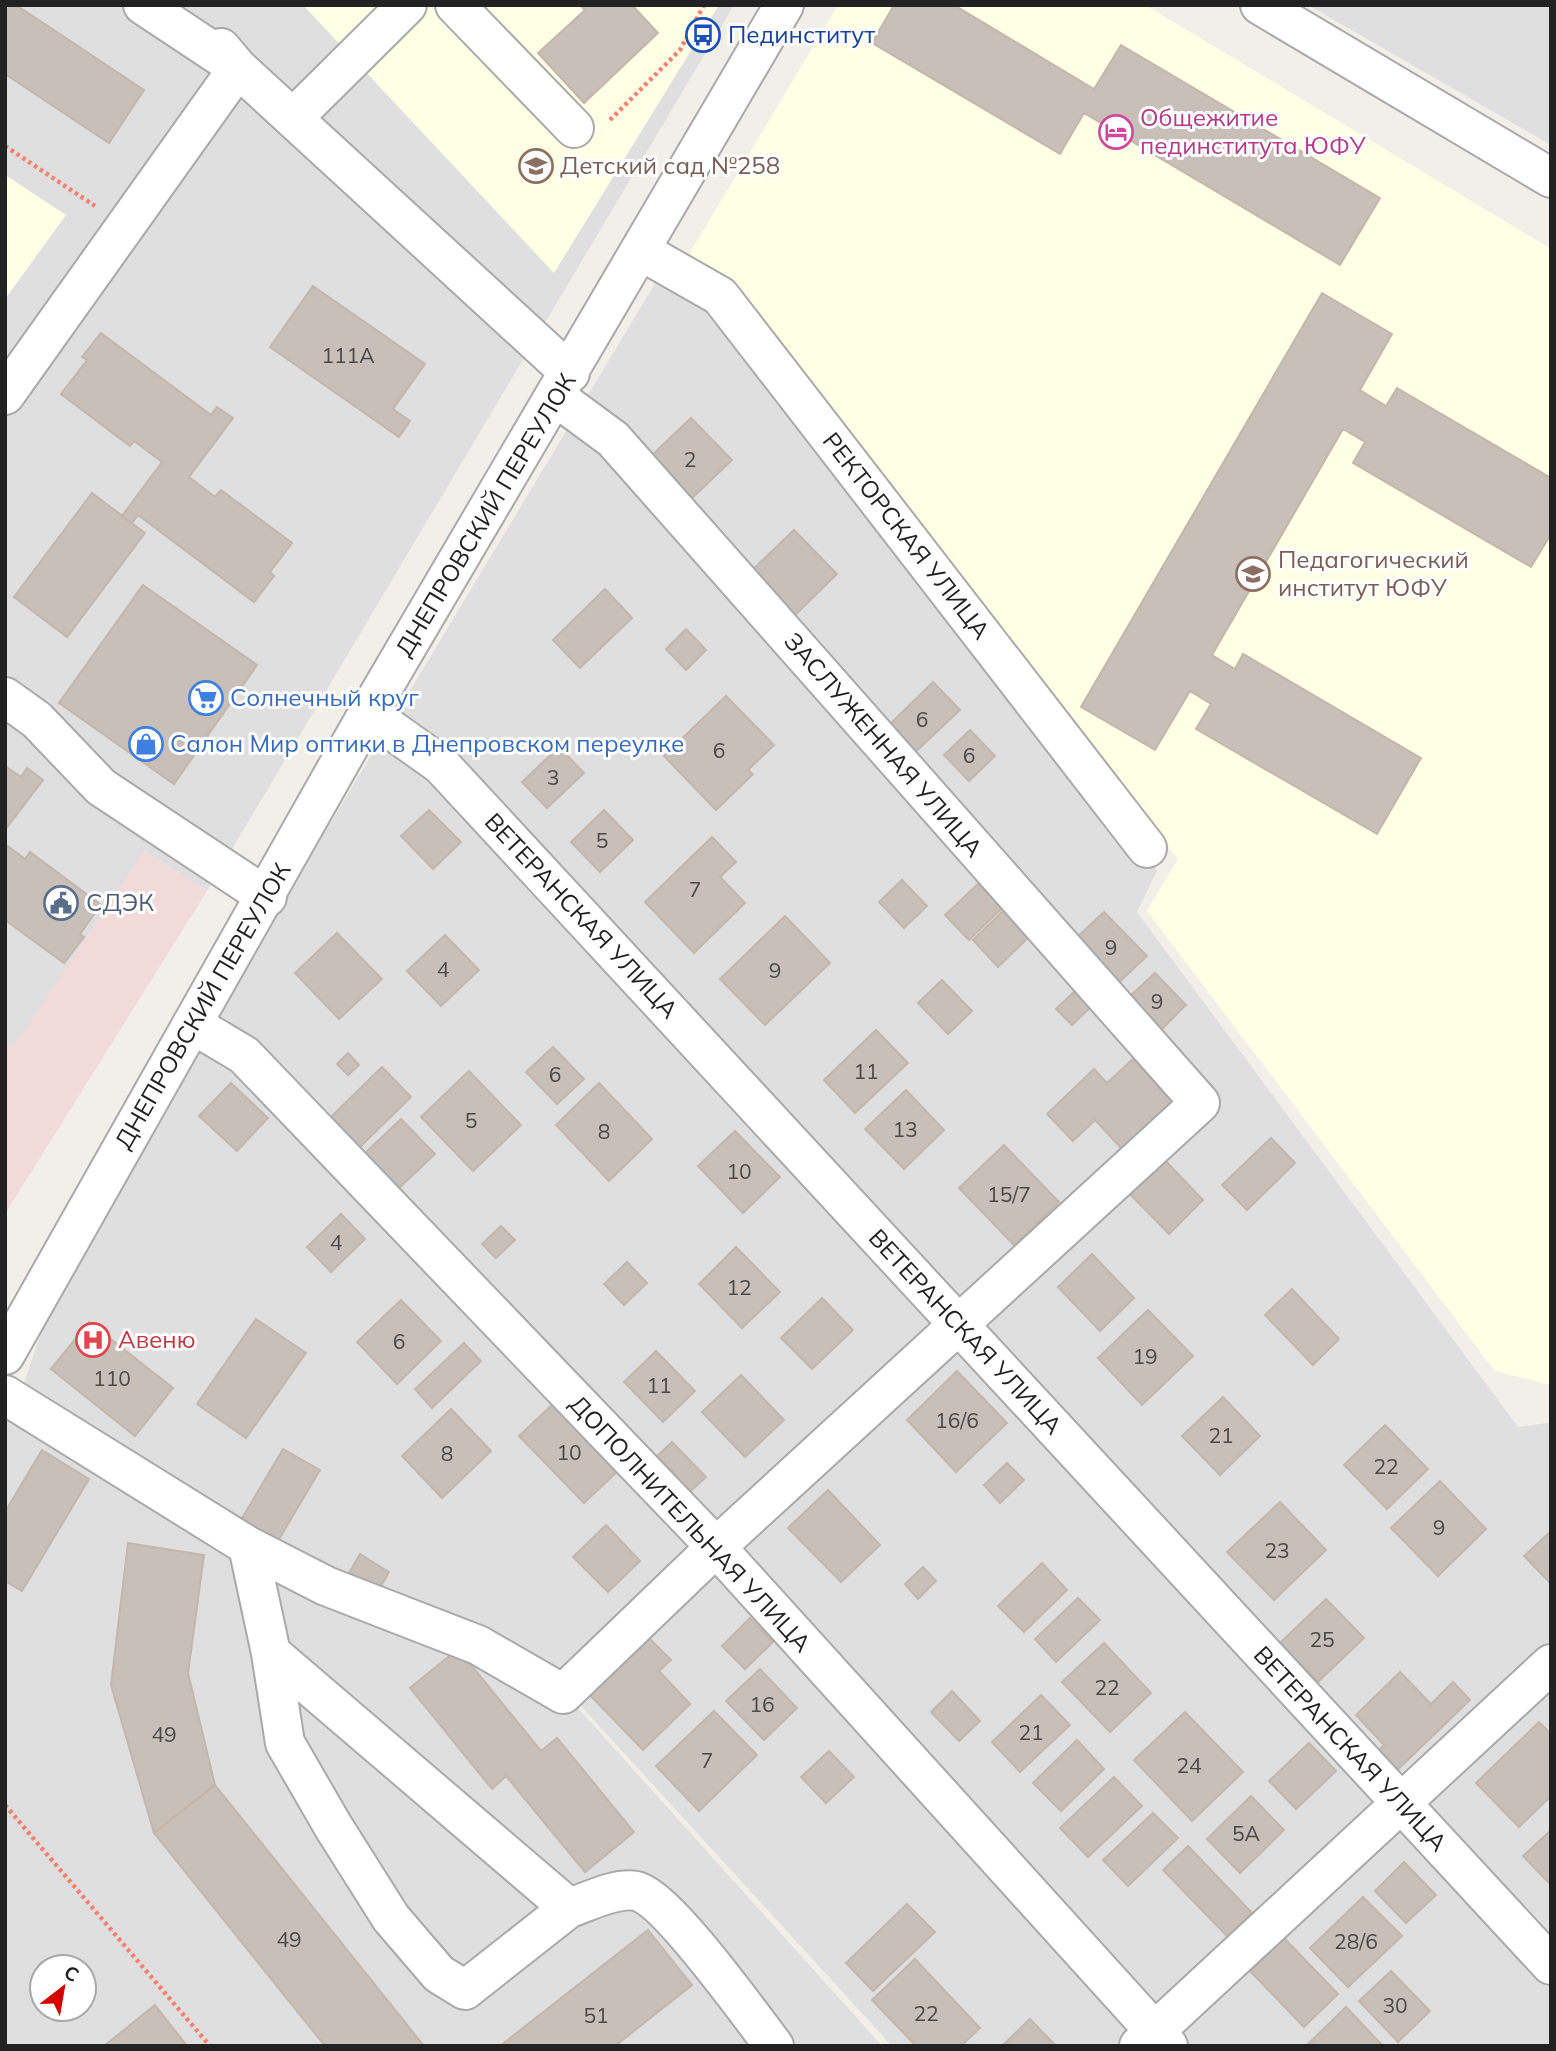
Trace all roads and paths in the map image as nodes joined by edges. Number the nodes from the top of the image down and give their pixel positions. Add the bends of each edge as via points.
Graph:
1 (143, 5) edge
2 (182, 5) edge
3 (407, 5) edge
4 (455, 5) edge
5 (704, 5) edge
6 (784, 5) edge
7 (1261, 5) edge
8 (239, 68) junction
9 (293, 118) junction
10 (574, 128) joint
11 (5, 146) edge
12 (1551, 178) edge
13 (126, 225) junction
14 (641, 251) junction
15 (563, 385) junction
16 (5, 395) edge
17 (5, 697) edge
18 (368, 713) junction
19 (1147, 848) dead end
20 (267, 897) junction
21 (192, 1024) junction
22 (16, 1301) edge
23 (959, 1325) junction
24 (5, 1355) edge
25 (5, 1395) edge
26 (248, 1546) junction
27 (716, 1547) junction
28 (271, 1653) junction
29 (1551, 1664) edge
30 (1399, 1802) junction
31 (5, 1805) edge
32 (569, 1908) junction
33 (1551, 1965) edge
34 (1154, 2041) edge
35 (210, 2046) edge
36 (774, 2046) edge

1 - 8 street
2 - 8 street
3 - 9 street
4 - 10 street
5 - 10 path via 680,51 607,123 592,129
6 - 14 street, ДНЕПРОВСКИЙ ПЕРЕУЛОК
7 - 12 street
8 - 9 street, ЗАСЛУЖЕННАЯ УЛИЦА
8 - 13 street
9 - 15 street, ЗАСЛУЖЕННАЯ УЛИЦА
11 - 13 path
13 - 16 street
14 - 15 street, ДНЕПРОВСКИЙ ПЕРЕУЛОК
14 - 19 street, РЕКТОРСКАЯ УЛИЦА via 720,296
15 - 18 street, ДНЕПРОВСКИЙ ПЕРЕУЛОК
15 - 23 street, ЗАСЛУЖЕННАЯ УЛИЦА via 1200,1103
17 - 20 street via 37,720 101,787
18 - 20 street, ДНЕПРОВСКИЙ ПЕРЕУЛОК
18 - 23 street, ВЕТЕРАНСКАЯ УЛИЦА via 441,765
20 - 21 street, ДНЕПРОВСКИЙ ПЕРЕУЛОК
21 - 22 street, ДНЕПРОВСКИЙ ПЕРЕУЛОК
21 - 27 street, ДОПОЛНИТЕЛЬНАЯ УЛИЦА via 244,1055
22 - 24 street, ДНЕПРОВСКИЙ ПЕРЕУЛОК
23 - 27 street
23 - 30 street, ВЕТЕРАНСКАЯ УЛИЦА
25 - 26 street
26 - 27 street via 326,1586 478,1645 563,1694
26 - 28 street
27 - 34 street, ДОПОЛНИТЕЛЬНАЯ УЛИЦА
28 - 32 street
28 - 32 street via 285,1743 391,1918 439,1974 465,1990
29 - 30 street
30 - 33 street, ВЕТЕРАНСКАЯ УЛИЦА
30 - 34 street
31 - 35 path
32 - 36 street via 636,1891 663,1907

